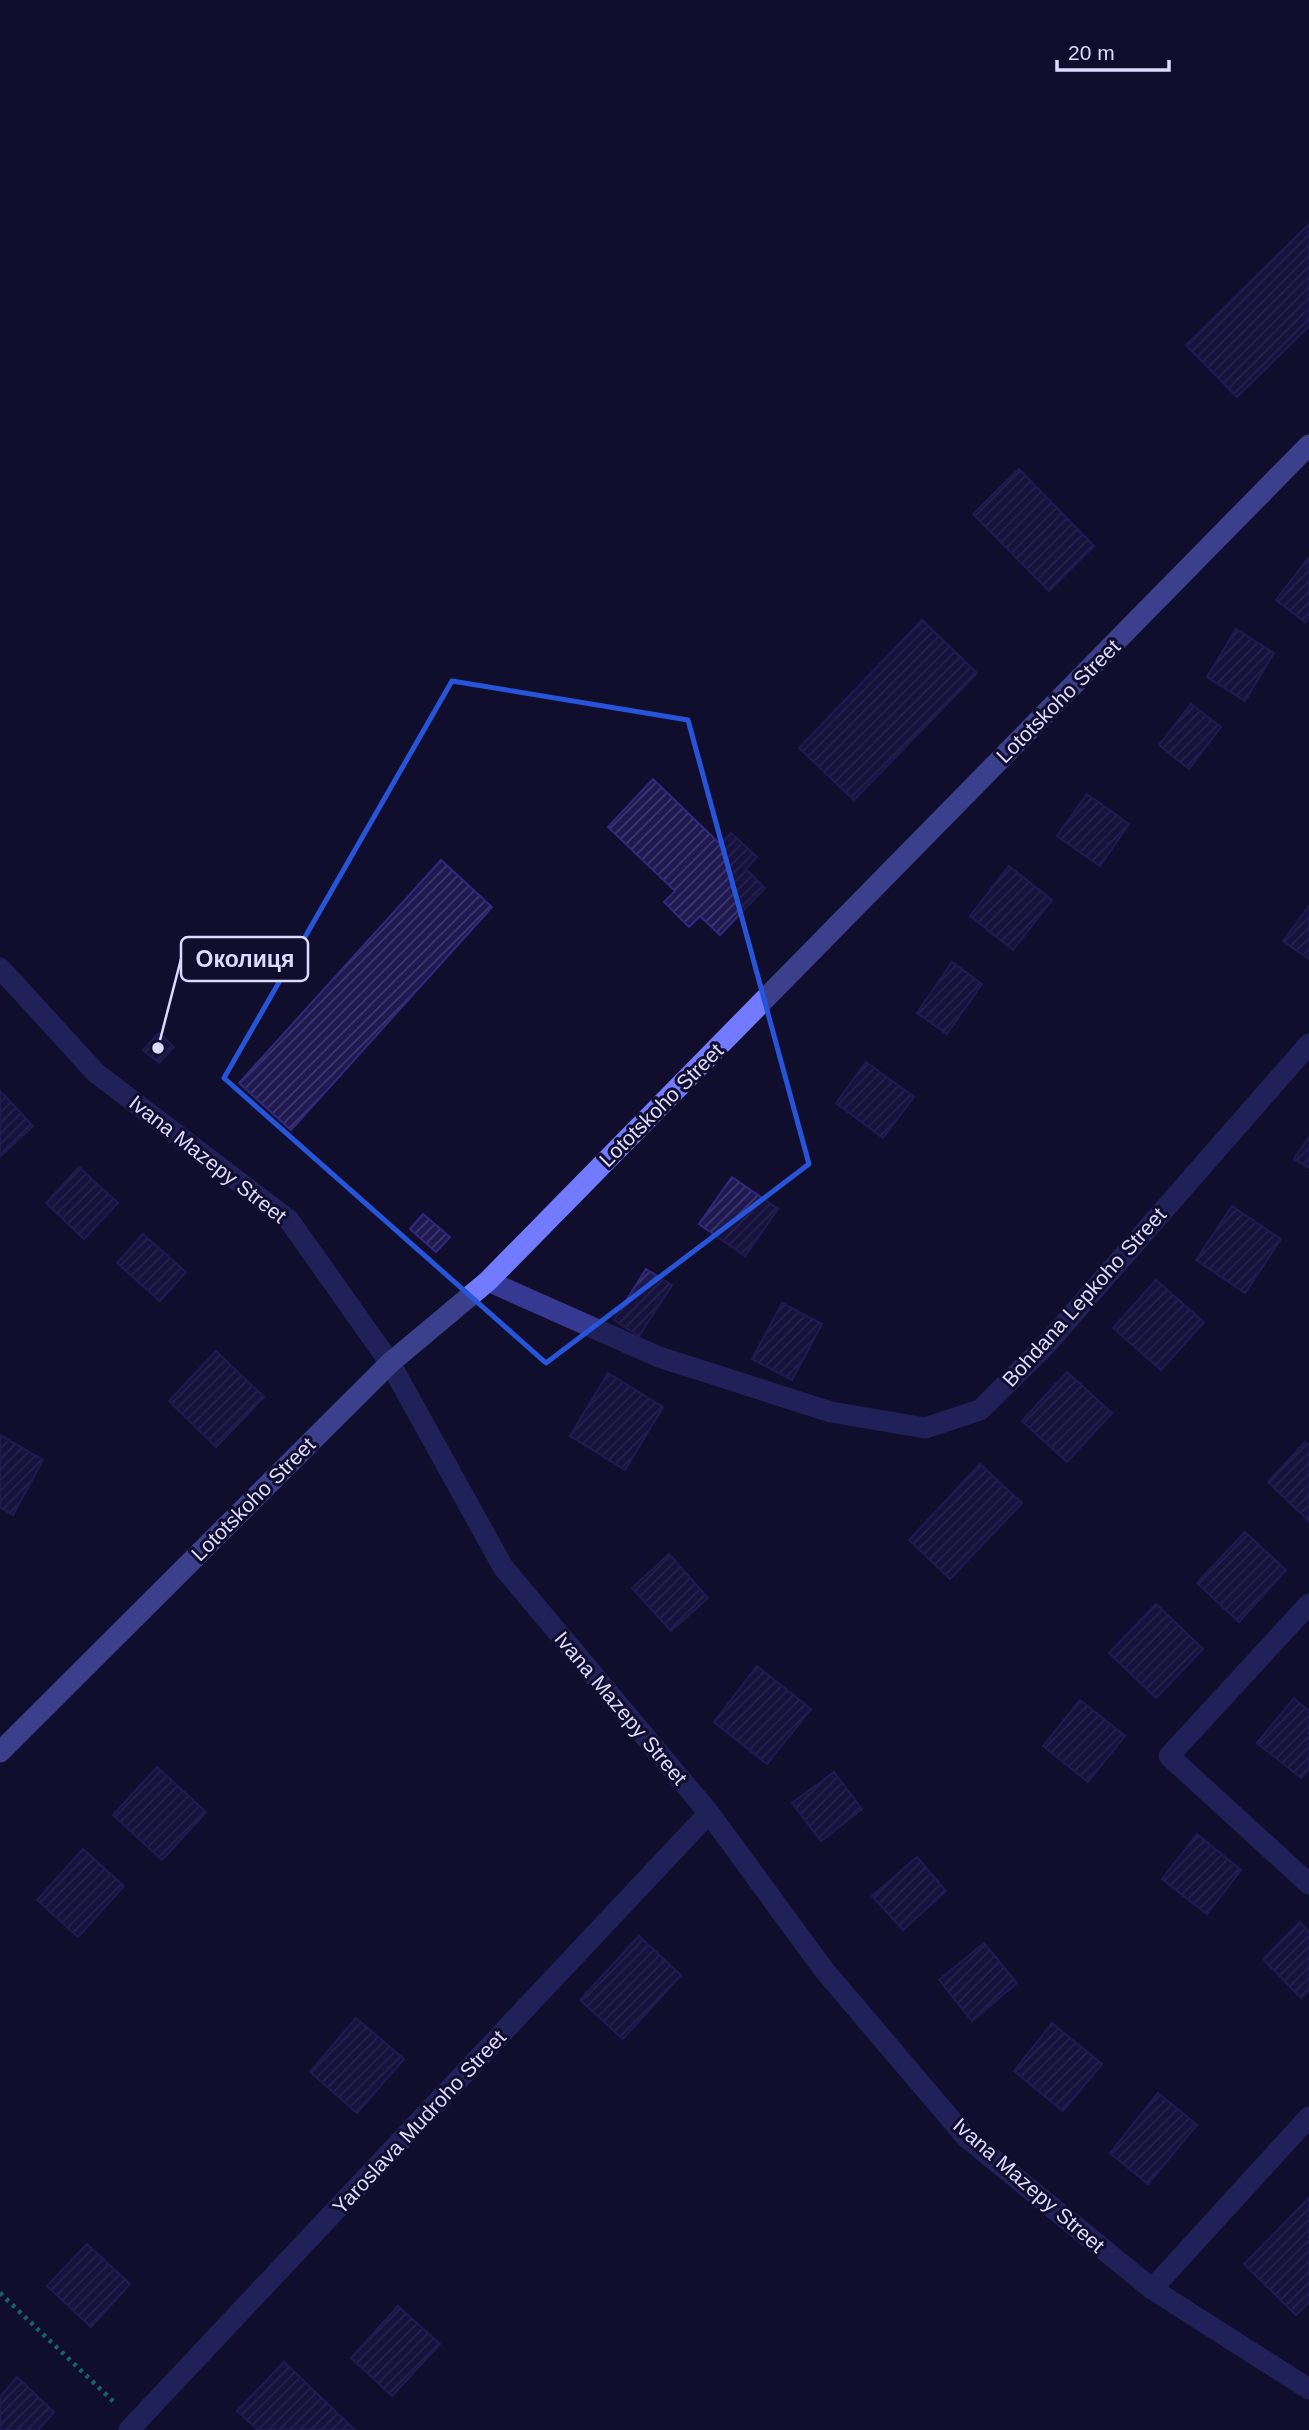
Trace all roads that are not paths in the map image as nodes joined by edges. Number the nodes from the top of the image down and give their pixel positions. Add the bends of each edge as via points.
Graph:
1 (1309, 445) edge
2 (4, 979) edge
3 (1309, 1044) edge
4 (488, 1281) junction
5 (390, 1363) junction
6 (1309, 1604) edge
7 (0, 1752) edge
8 (709, 1813) junction
9 (1309, 1884) edge
10 (1309, 2117) edge
11 (1152, 2289) junction
12 (1309, 2389) edge
13 (136, 2428) edge

1 - 4 street, Lototskoho Street
2 - 5 street, Ivana Mazepy Street via 96,1073 289,1220
3 - 4 street, Bohdana Lepkoho Street via 1044,1347 980,1410 925,1428 831,1412 659,1357
4 - 5 street, Lototskoho Street
5 - 7 street, Lototskoho Street
5 - 8 street, Ivana Mazepy Street via 503,1567
6 - 9 street via 1169,1756
8 - 11 street, Ivana Mazepy Street via 824,1970 966,2137
8 - 13 street, Yaroslava Mudroho Street
10 - 11 street
11 - 12 street, Ivana Mazepy Street

